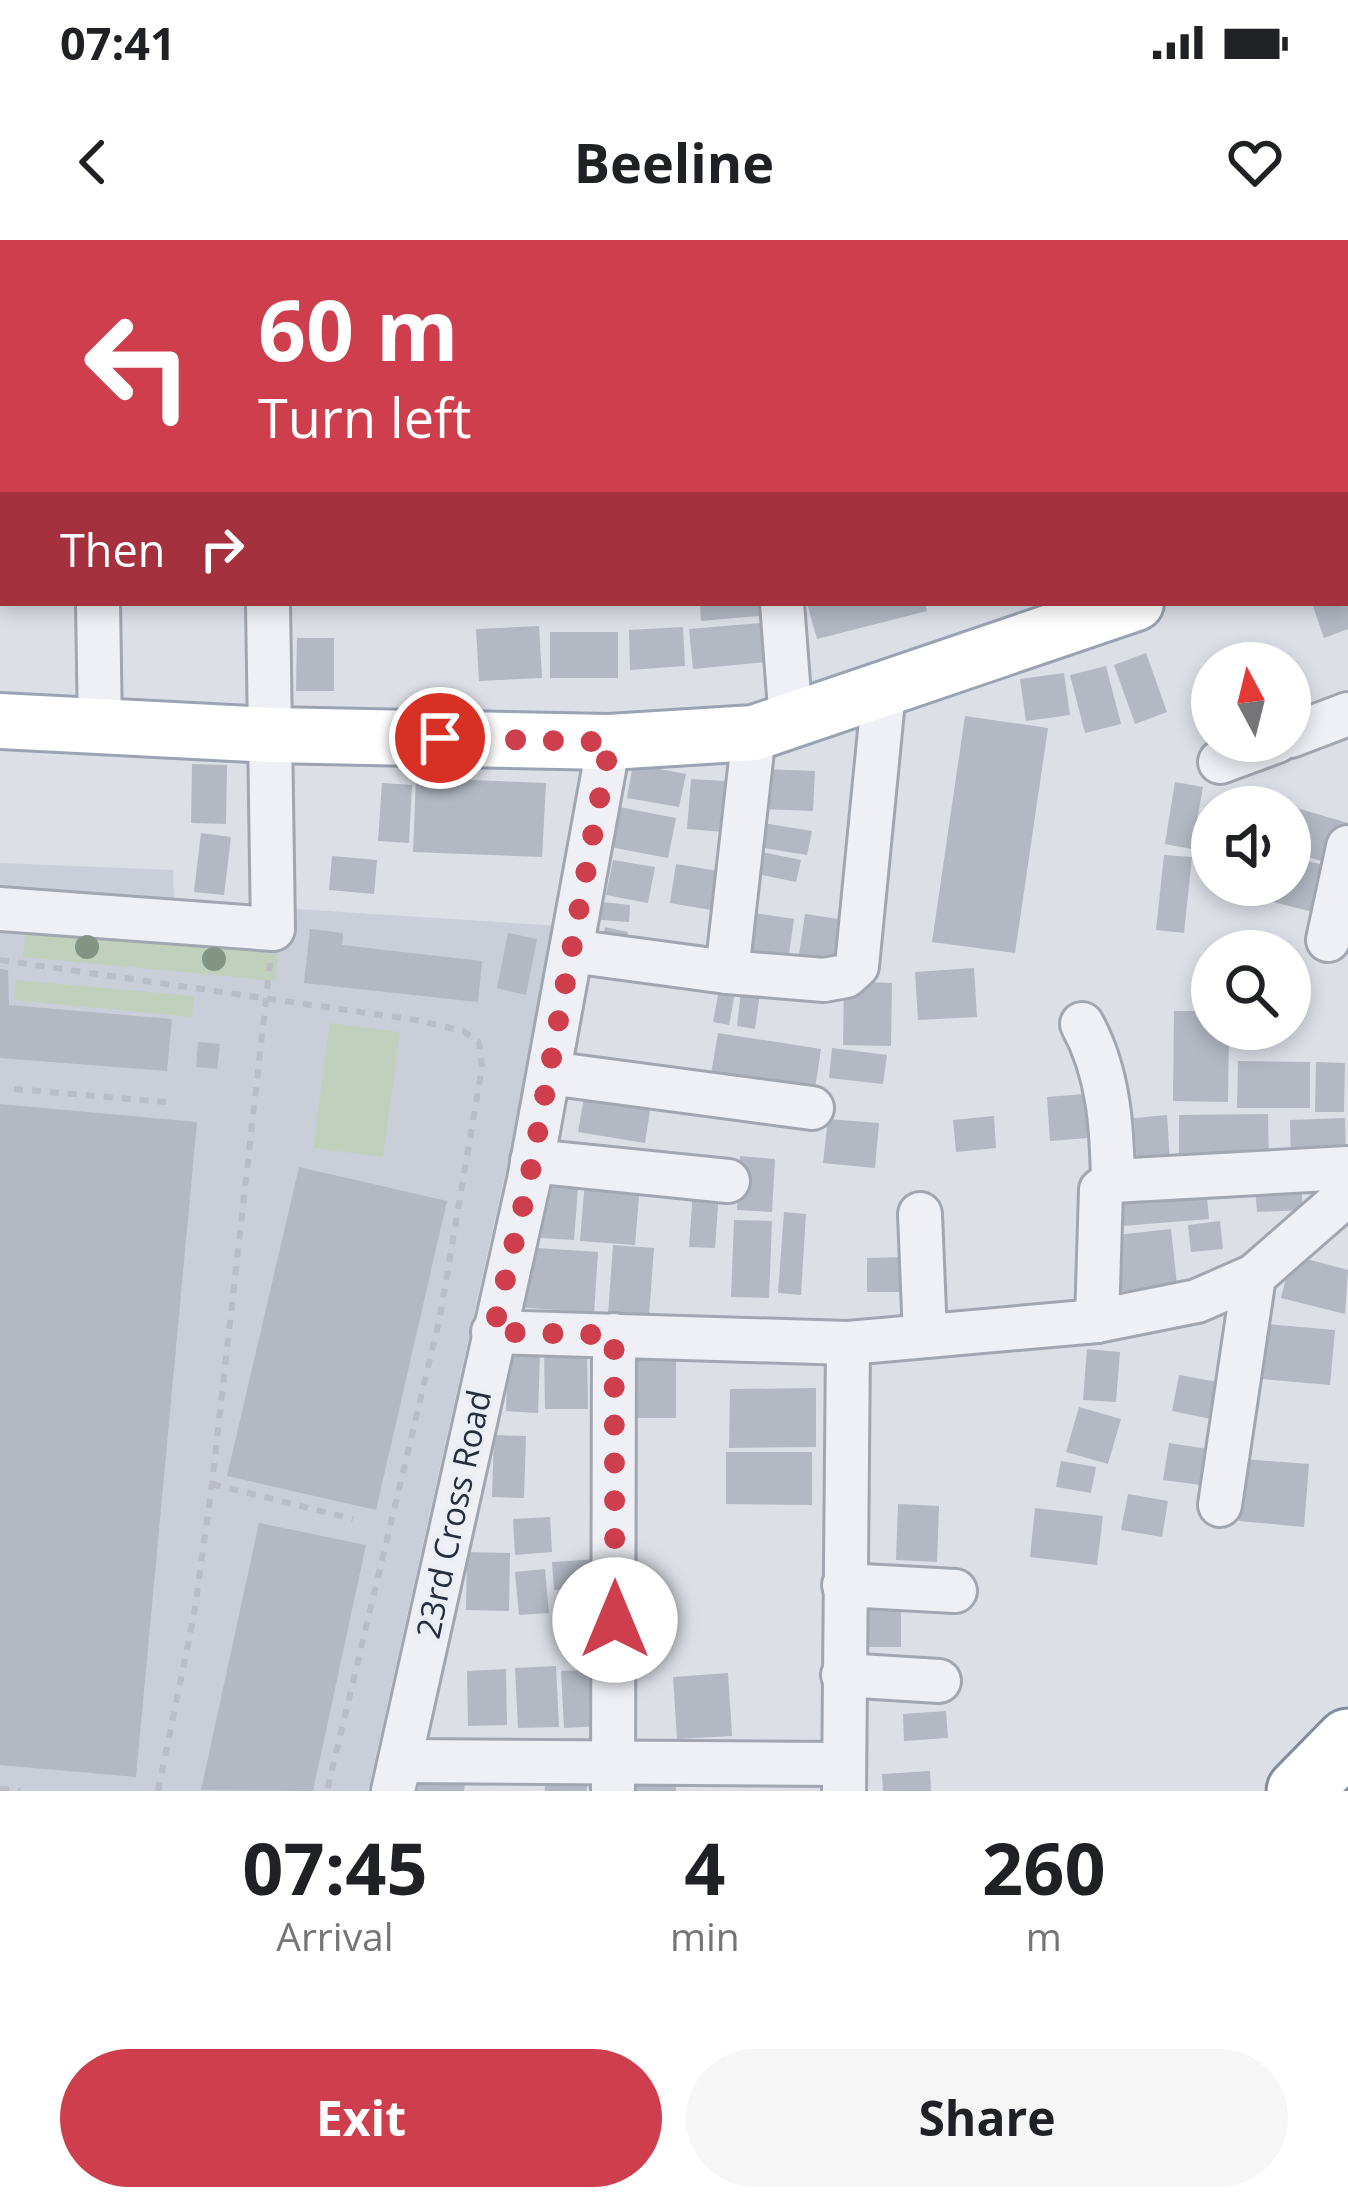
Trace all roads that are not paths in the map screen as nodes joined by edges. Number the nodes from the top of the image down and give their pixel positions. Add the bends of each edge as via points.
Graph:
1 (98, 606) edge
2 (268, 606) edge
3 (782, 606) edge
4 (1127, 606) edge
5 (884, 690) junction
6 (1348, 714) edge
7 (0, 721) edge
8 (100, 728) junction
9 (772, 728) junction
10 (1311, 728) edge
11 (271, 735) junction
12 (610, 742) junction
13 (1348, 847) edge
14 (0, 909) edge
15 (1328, 940) dead end
16 (571, 951) junction
17 (728, 972) junction
18 (1082, 1024) dead end
19 (549, 1073) junction
20 (812, 1108) dead end
21 (532, 1161) junction
22 (1348, 1168) edge
23 (728, 1181) dead end
24 (1113, 1181) junction
25 (1348, 1194) edge
26 (920, 1214) dead end
27 (1254, 1276) junction
28 (1097, 1322) junction
29 (493, 1332) junction
30 (614, 1335) junction
31 (925, 1336) junction
32 (848, 1343) junction
33 (1220, 1505) dead end
34 (844, 1585) junction
35 (955, 1591) dead end
36 (843, 1675) junction
37 (939, 1681) dead end
38 (1348, 1741) edge
39 (396, 1776) edge
40 (487, 1776) edge
41 (614, 1777) edge
42 (717, 1777) edge
43 (843, 1777) edge
44 (1299, 1791) edge

1 - 8 street
2 - 11 street
3 - 9 street
4 - 5 main road
5 - 9 main road
5 - 17 street via 857,966 824,980
6 - 10 street
7 - 8 main road
8 - 11 main road
9 - 12 main road
9 - 17 street
11 - 12 main road
11 - 14 street via 273,929
12 - 16 street, 23rd Cross Road
13 - 15 street
16 - 17 street
16 - 19 street, 23rd Cross Road
18 - 24 street via 1106,1094
19 - 20 street
19 - 21 street, 23rd Cross Road
21 - 23 street
21 - 29 street, 23rd Cross Road
22 - 24 street
24 - 28 street via 1101,1190
25 - 27 street
26 - 31 street
27 - 28 street via 1196,1300
27 - 33 street
28 - 31 street
29 - 30 street
29 - 39 street, 23rd Cross Road
30 - 32 street
30 - 41 street
31 - 32 street
32 - 34 street
34 - 35 street
34 - 36 street
36 - 37 street
36 - 43 street
38 - 44 highway
39 - 40 street
40 - 41 street
41 - 42 street
42 - 43 street

